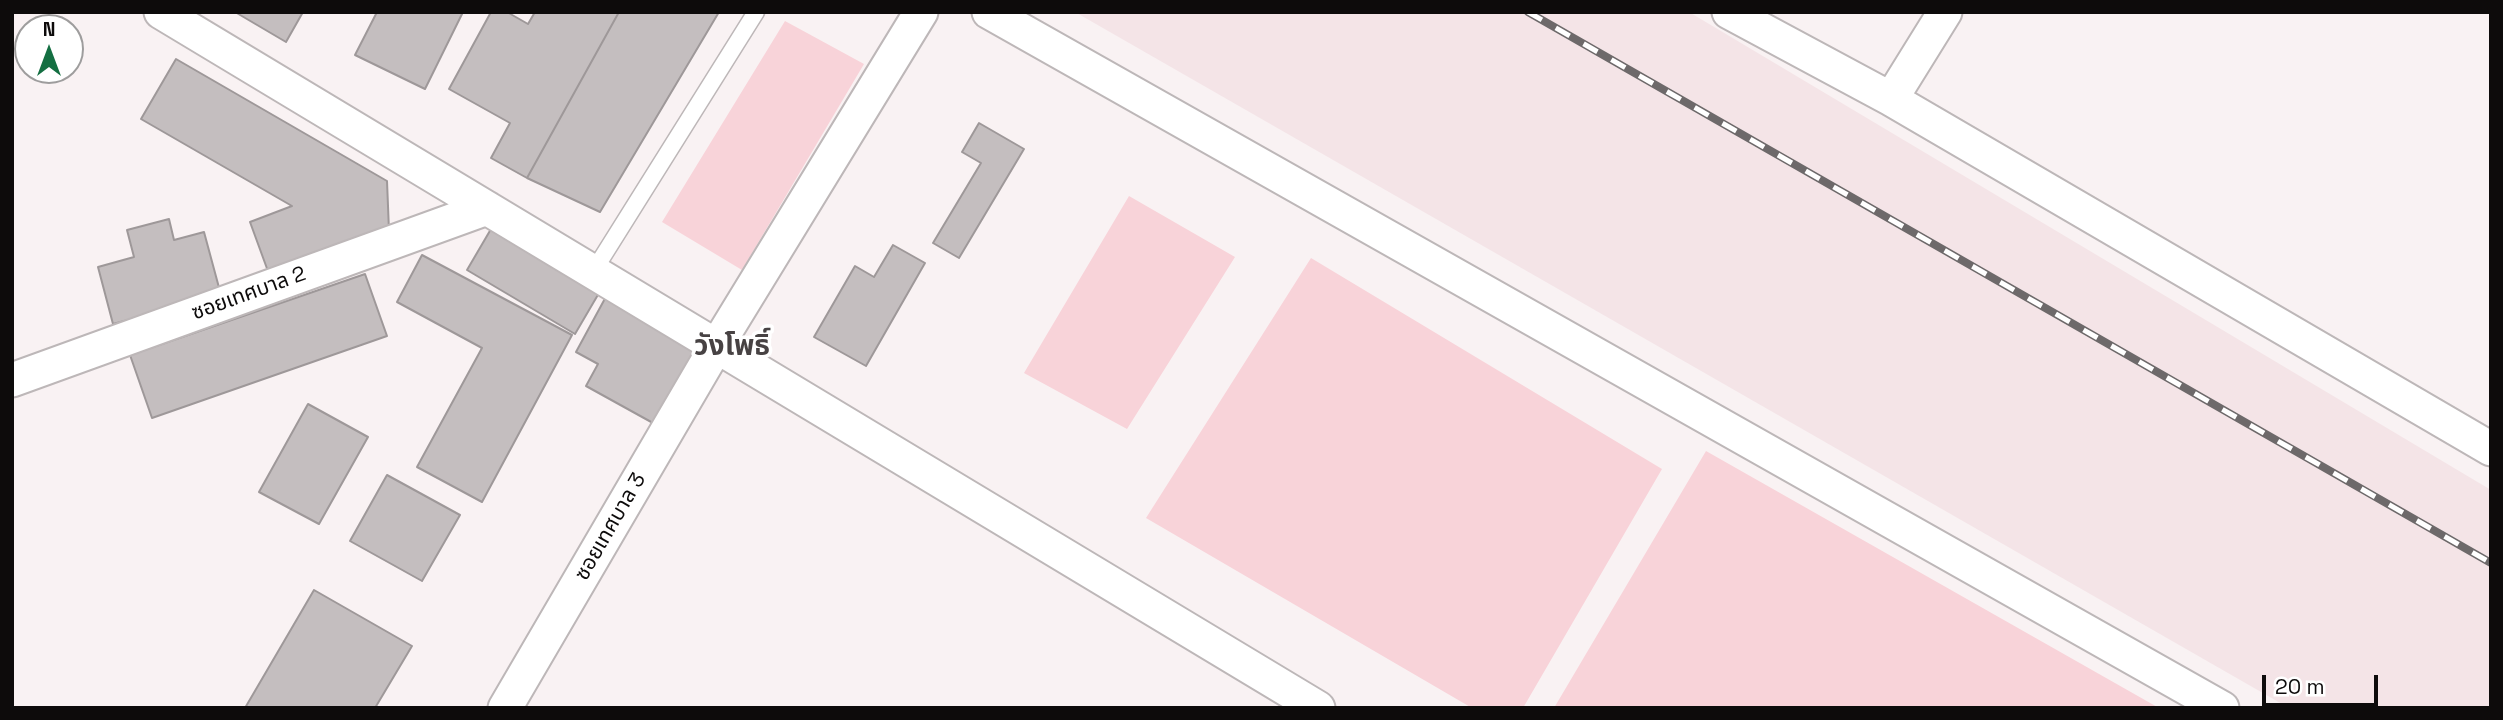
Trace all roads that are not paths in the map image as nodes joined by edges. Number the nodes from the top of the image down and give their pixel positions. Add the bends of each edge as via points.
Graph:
1 (161, 12) edge
2 (756, 12) edge
3 (921, 12) edge
4 (989, 12) edge
5 (1729, 12) edge
6 (1945, 12) edge
7 (1891, 99) junction
8 (487, 208) junction
9 (593, 272) junction
10 (716, 346) junction
11 (12, 380) edge
12 (2491, 449) edge
13 (505, 708) edge
14 (1318, 708) edge
15 (2222, 708) edge

1 - 8 street
2 - 9 lane
3 - 10 street, ซอยเทศบาล 3
4 - 15 street
5 - 7 street
6 - 7 street
7 - 12 street
8 - 9 street
8 - 11 street, ซอยเทศบาล 2
9 - 10 street
10 - 13 street, ซอยเทศบาล 3
10 - 14 street

